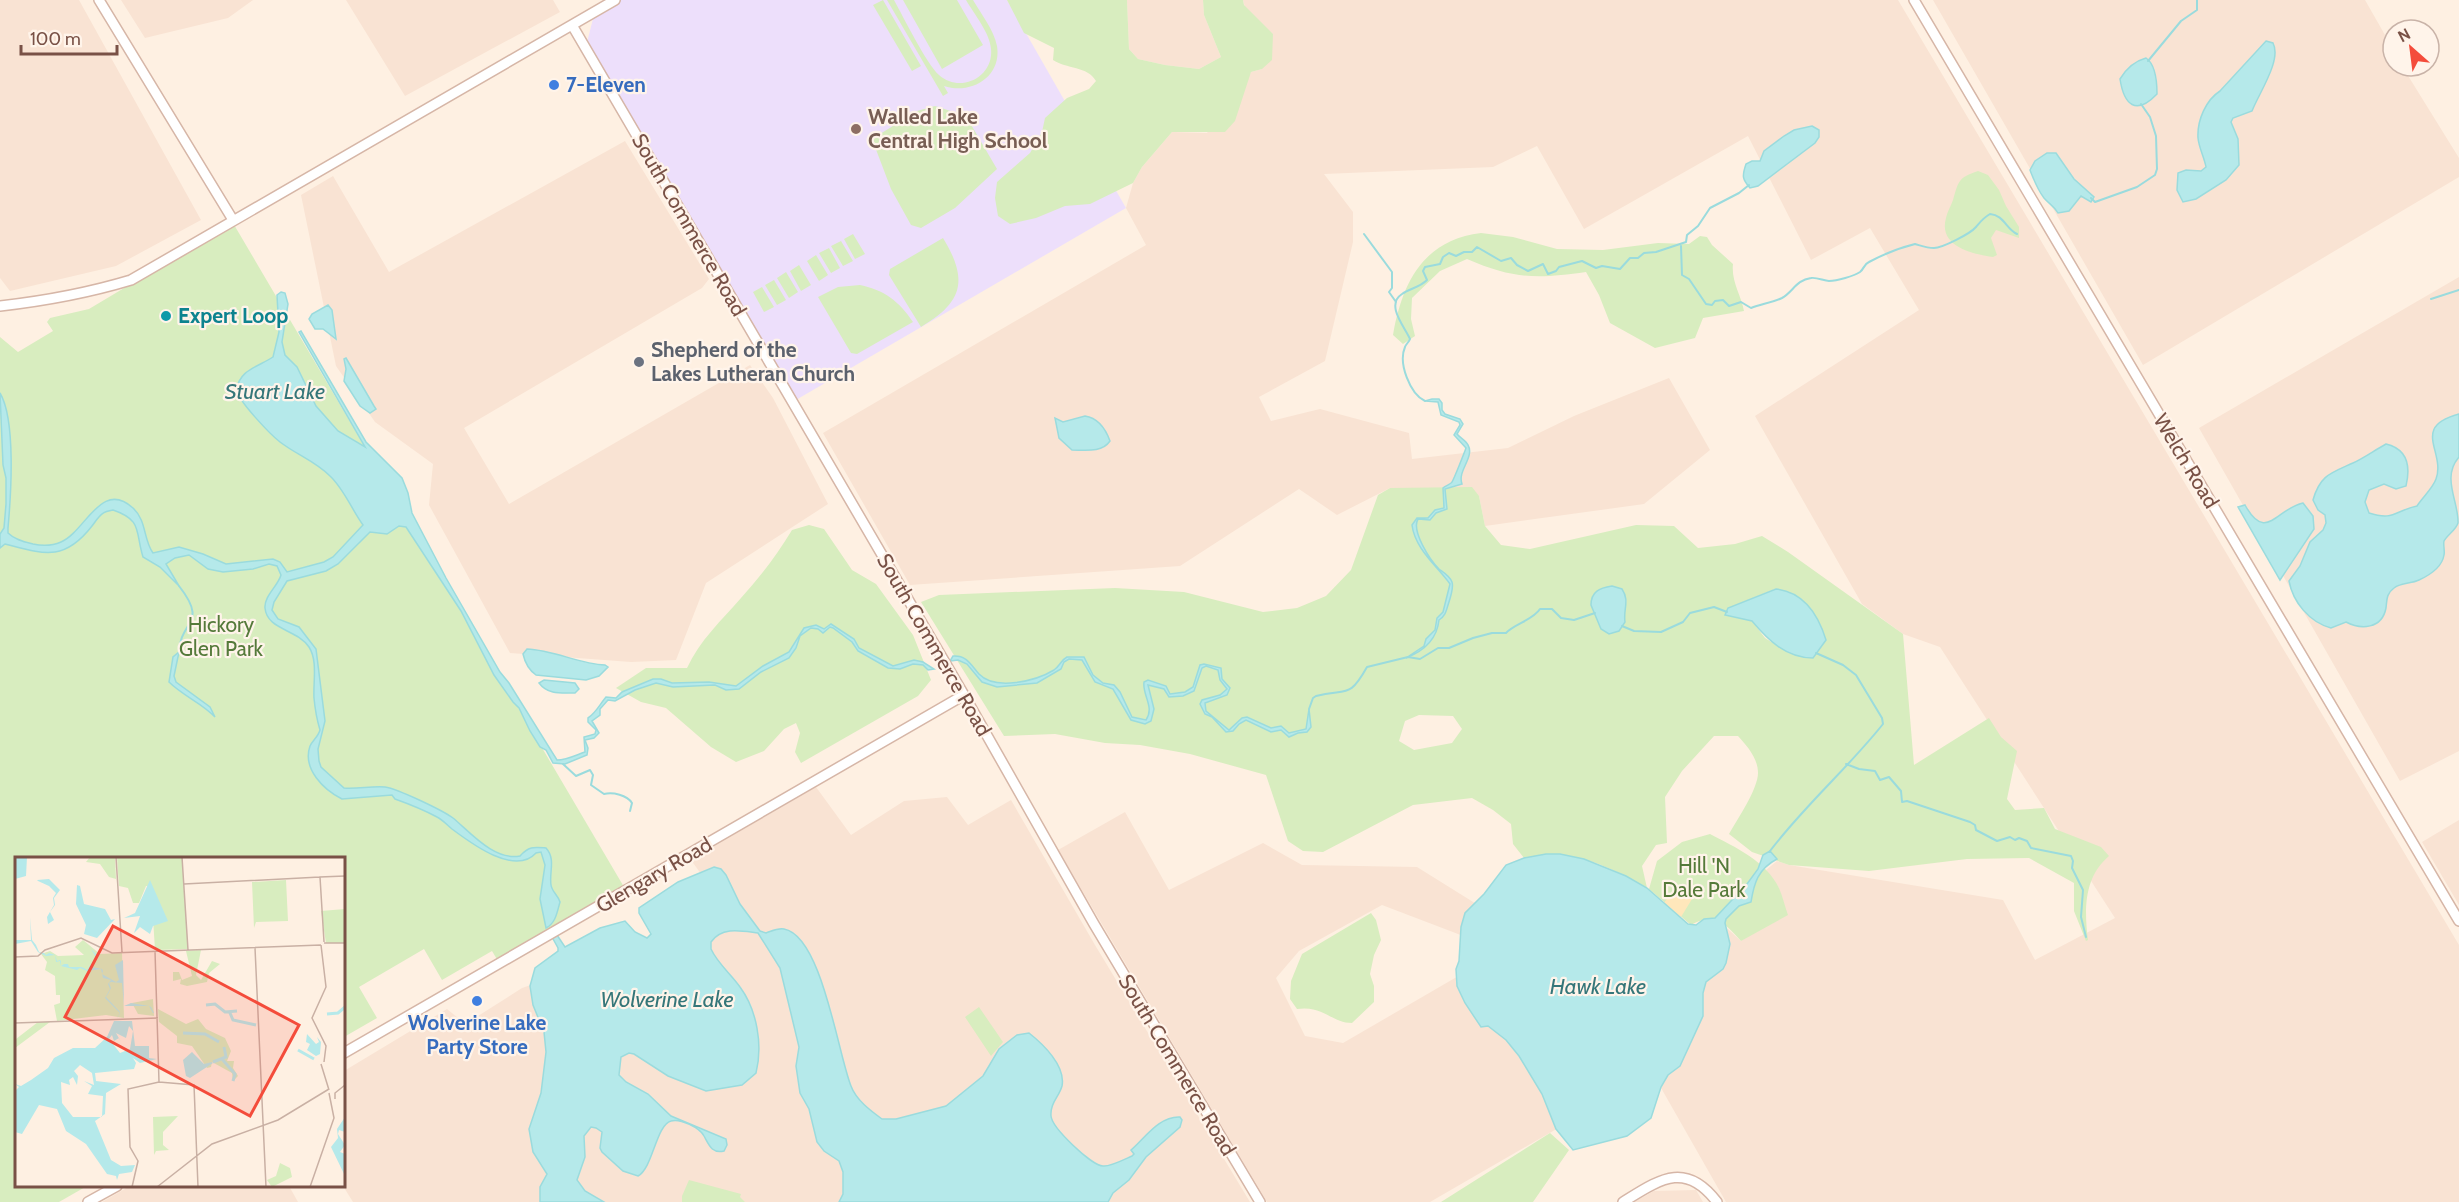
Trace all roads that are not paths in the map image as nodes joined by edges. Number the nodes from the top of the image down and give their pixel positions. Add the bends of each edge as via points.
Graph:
1 (99, 0) edge
2 (615, 0) edge
3 (1914, 0) edge
4 (572, 25) junction
5 (233, 220) junction
6 (0, 306) edge
7 (964, 695) junction
8 (2459, 921) edge
9 (345, 1052) edge
10 (114, 1187) edge
11 (88, 1202) edge
12 (1260, 1202) edge
13 (1623, 1202) edge
14 (1717, 1202) edge

1 - 5 street
2 - 4 street
3 - 8 street, Welch Road
4 - 5 street
4 - 7 street, South Commerce Road
5 - 6 street via 131,280
7 - 9 street, Glengary Road
7 - 12 street, South Commerce Road via 1094,924
10 - 11 street
13 - 14 street via 1661,1180 1680,1176 1698,1182

